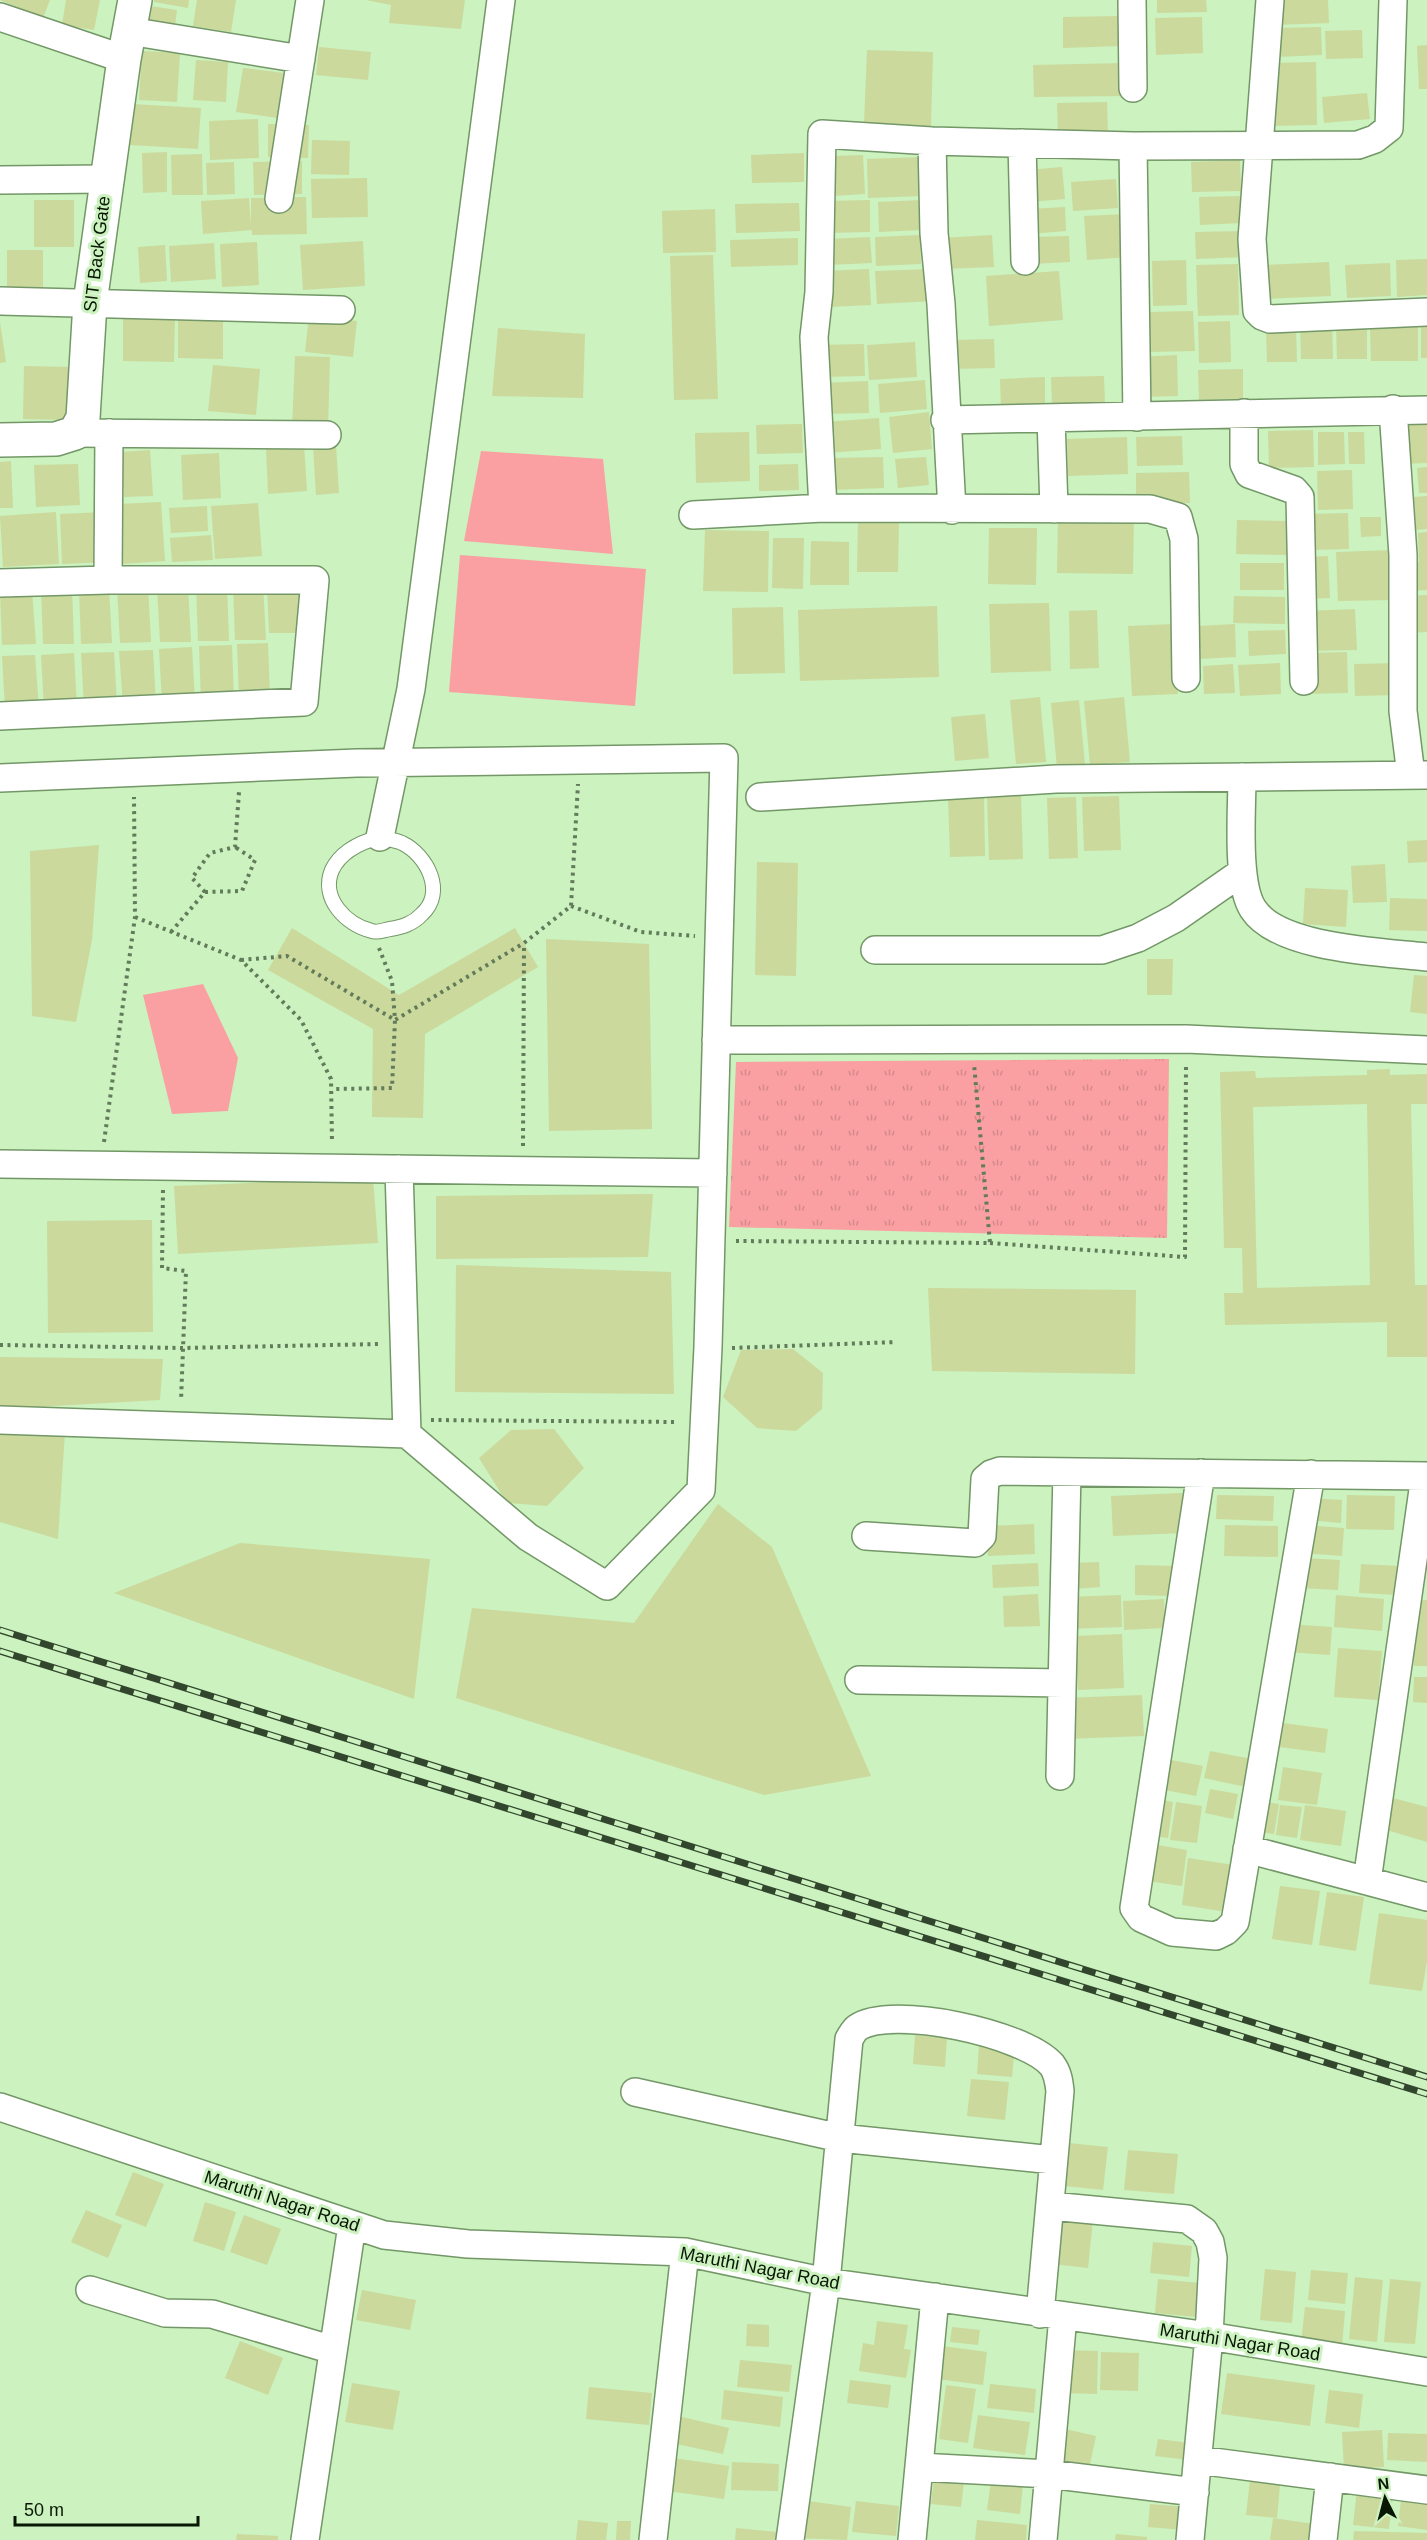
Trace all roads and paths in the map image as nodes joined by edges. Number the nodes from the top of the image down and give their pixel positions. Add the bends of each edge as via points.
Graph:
1 (310, 0) edge
2 (501, 0) edge
3 (1132, 0) edge
4 (1270, 0) edge
5 (1393, 0) edge
6 (0, 17) edge
7 (130, 30) edge
8 (301, 59) junction
9 (1133, 88) dead end
10 (932, 141) junction
11 (1022, 143) junction
12 (1260, 144) junction
13 (1133, 146) junction
14 (107, 179) junction
15 (0, 180) edge
16 (279, 199) dead end
17 (1025, 261) dead end
18 (0, 301) edge
19 (90, 303) junction
20 (341, 310) dead end
21 (1427, 312) edge
22 (1393, 410) junction
23 (1427, 410) edge
24 (1244, 413) junction
25 (1137, 417) junction
26 (1051, 418) junction
27 (945, 420) junction
28 (75, 433) junction
29 (109, 433) junction
30 (327, 435) dead end
31 (0, 440) edge
32 (823, 508) junction
33 (1054, 509) junction
34 (951, 510) junction
35 (693, 515) dead end
36 (108, 580) junction
37 (0, 583) edge
38 (1186, 678) dead end
39 (1304, 681) dead end
40 (0, 716) edge
41 (579, 760) junction
42 (396, 762) junction
43 (241, 768) junction
44 (134, 773) junction
45 (1419, 775) edge
46 (1242, 777) junction
47 (0, 778) edge
48 (760, 797) dead end
49 (380, 837) junction
50 (235, 846) junction
51 (1242, 872) junction
52 (205, 892) junction
53 (571, 906) junction
54 (135, 917) junction
55 (171, 932) junction
56 (374, 932) junction
57 (719, 938) junction
58 (524, 943) junction
59 (875, 950) dead end
60 (1427, 957) edge
61 (241, 960) junction
62 (395, 1020) junction
63 (971, 1039) junction
64 (1186, 1039) junction
65 (716, 1040) junction
66 (1427, 1050) edge
67 (332, 1089) junction
68 (0, 1164) edge
69 (101, 1165) junction
70 (163, 1166) junction
71 (332, 1168) junction
72 (399, 1169) junction
73 (523, 1171) junction
74 (713, 1173) junction
75 (711, 1240) junction
76 (990, 1242) junction
77 (896, 1342) dead end
78 (404, 1344) junction
79 (0, 1345) edge
80 (183, 1348) junction
81 (726, 1348) dead end
82 (0, 1420) edge
83 (704, 1423) junction
84 (180, 1426) junction
85 (406, 1427) junction
86 (1067, 1472) junction
87 (1201, 1473) junction
88 (1311, 1474) junction
89 (1426, 1476) edge
90 (866, 1536) dead end
91 (859, 1680) dead end
92 (1062, 1683) junction
93 (1059, 1776) dead end
94 (1247, 1849) junction
95 (1367, 1881) junction
96 (1427, 1897) edge
97 (635, 2092) dead end
98 (0, 2107) edge
99 (840, 2138) junction
100 (1053, 2160) junction
101 (1051, 2206) junction
102 (352, 2225) junction
103 (685, 2252) junction
104 (826, 2282) junction
105 (90, 2290) dead end
106 (935, 2297) junction
107 (1052, 2315) junction
108 (1209, 2336) junction
109 (333, 2350) junction
110 (1427, 2372) edge
111 (1198, 2460) junction
112 (919, 2467) junction
113 (1049, 2474) junction
114 (1330, 2476) junction
115 (1427, 2490) edge
116 (1195, 2492) junction
117 (305, 2540) edge
118 (653, 2540) edge
119 (790, 2540) edge
120 (912, 2540) edge
121 (1042, 2540) edge
122 (1190, 2540) edge
123 (1323, 2540) edge

1 - 8 street
2 - 42 street via 411,690
3 - 9 street
4 - 12 street
5 - 12 street via 1389,128 1358,145
6 - 7 street
7 - 8 street
7 - 14 street, SIT Back Gate
8 - 16 street
10 - 11 street
10 - 27 street
10 - 32 street via 822,134 819,292 814,338
11 - 13 street
11 - 17 street
12 - 13 street
12 - 21 street via 1252,239 1257,311 1270,319
13 - 25 street
14 - 15 street
14 - 19 street, SIT Back Gate
18 - 19 street
19 - 20 street
19 - 28 street, SIT Back Gate via 83,418
22 - 23 street
22 - 24 street
22 - 45 street via 1403,555 1403,711
24 - 25 street
24 - 39 street via 1244,464 1249,474 1294,490 1300,497
25 - 26 street
26 - 27 street
26 - 33 street
27 - 34 street
28 - 29 street
28 - 31 street via 56,439
29 - 30 street
29 - 36 street
32 - 34 street
32 - 35 street
33 - 34 street
33 - 38 street via 1150,509 1178,517 1184,539
36 - 37 street
36 - 40 street via 315,580 304,702
41 - 42 street
41 - 53 path
41 - 57 street via 724,758
42 - 43 street
42 - 49 street
43 - 44 street
43 - 50 path
44 - 47 street
44 - 54 path
45 - 46 street
46 - 48 street via 1056,778
46 - 51 street
49 - 56 lane via 361,842 344,855 332,871 330,887 335,906 350,923
49 - 56 lane via 402,843 419,854 434,887 430,905 422,915 405,927
50 - 52 path via 210,853 192,878
50 - 52 path via 255,860 242,891
51 - 59 street via 1176,918 1138,938 1102,950
51 - 60 street via 1253,909 1278,931 1311,942
52 - 55 path
53 - 57 path via 641,932
53 - 58 path
54 - 55 path
54 - 69 path
55 - 61 path
56 - 62 path via 392,981
57 - 65 street
58 - 62 path
58 - 73 path
61 - 62 path via 287,956
61 - 67 path via 301,1020 331,1079
62 - 67 path via 392,1088
63 - 64 street
63 - 65 street
63 - 76 path
64 - 66 street
64 - 76 path via 1185,1257
65 - 74 street
67 - 71 path
68 - 69 street
69 - 70 street
70 - 71 street
70 - 80 path via 162,1268 186,1271
71 - 72 street
72 - 73 street
72 - 78 street
73 - 74 street
74 - 75 street
75 - 76 path
75 - 83 street
77 - 81 path
78 - 80 path
78 - 85 street
79 - 80 path
80 - 84 path
82 - 84 street
83 - 85 path
83 - 85 street via 701,1490 607,1586 528,1537
84 - 85 street
86 - 87 street
86 - 90 street via 991,1474 985,1479 982,1536 975,1543
86 - 92 street
87 - 88 street
87 - 94 street via 1134,1908 1141,1918 1172,1932 1216,1936 1226,1931 1235,1922
88 - 89 street
88 - 94 street
89 - 95 street
91 - 92 street
92 - 93 street
94 - 95 street
95 - 96 street
97 - 99 street
98 - 102 street, Maruthi Nagar Road
99 - 100 street
99 - 100 street via 849,2039 856,2028 873,2022 926,2020 997,2034 1026,2046 1052,2065 1060,2091
99 - 104 street
100 - 101 street
101 - 107 street
101 - 108 street via 1186,2219 1199,2227 1210,2242 1213,2258
102 - 103 street, Maruthi Nagar Road via 384,2235 468,2244
102 - 109 street
103 - 104 street, Maruthi Nagar Road
103 - 118 street
104 - 106 street, Maruthi Nagar Road
104 - 119 street
105 - 109 street via 165,2313 212,2314
106 - 107 street, Maruthi Nagar Road
106 - 112 street
107 - 108 street, Maruthi Nagar Road
107 - 113 street
108 - 110 street, Maruthi Nagar Road
108 - 111 street
109 - 117 street
111 - 114 street
111 - 116 street
112 - 113 street
112 - 120 street
113 - 116 street
113 - 121 street
114 - 115 street
114 - 123 street
116 - 122 street

